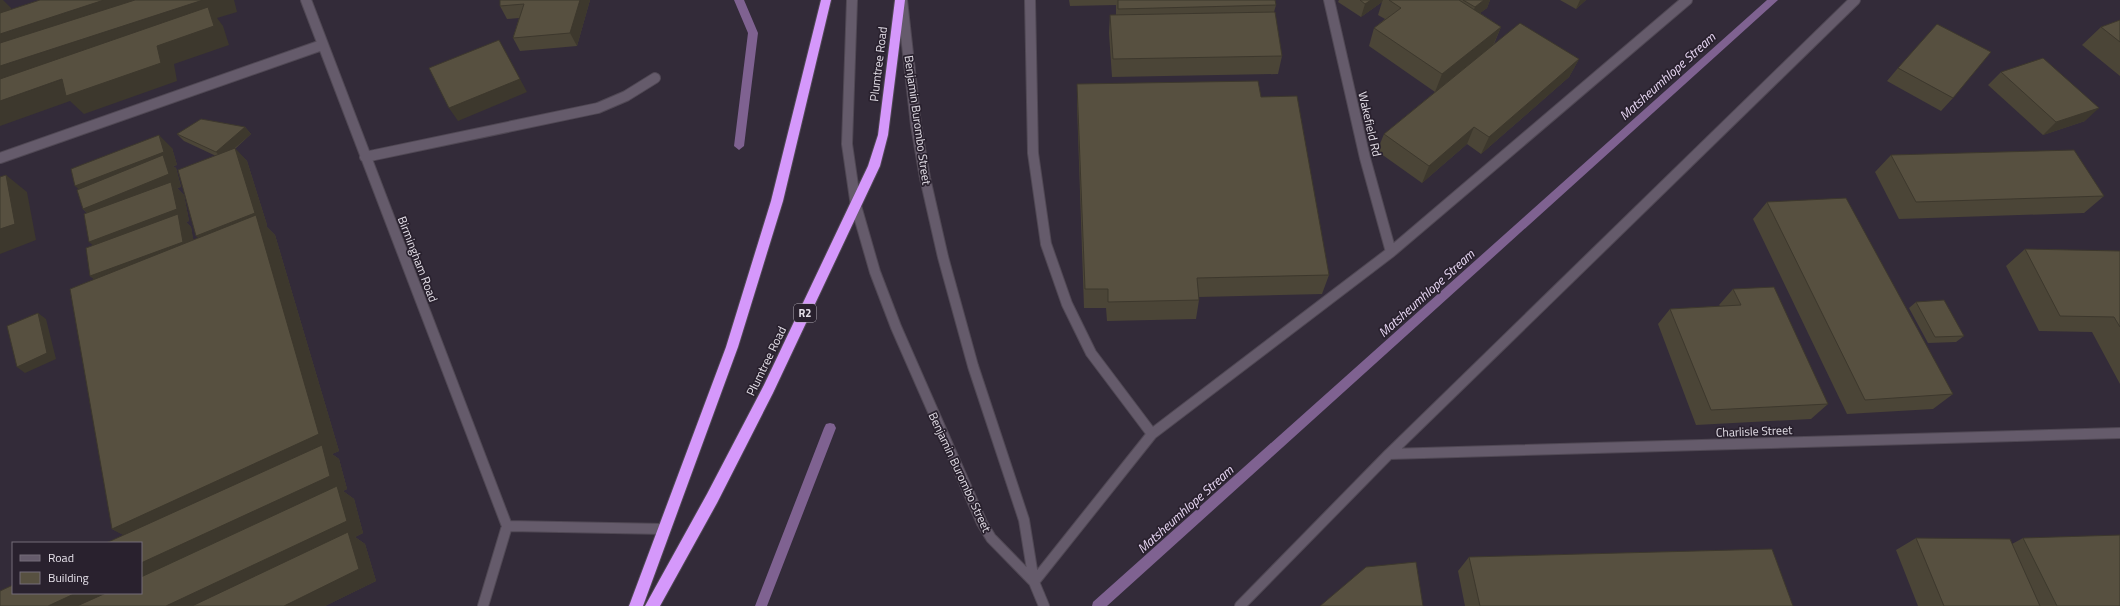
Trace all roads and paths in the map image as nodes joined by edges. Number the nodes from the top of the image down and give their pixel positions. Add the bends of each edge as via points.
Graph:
1 (306, 0) edge
2 (826, 0) edge
3 (852, 0) edge
4 (901, 0) edge
5 (1030, 0) edge
6 (1329, 0) edge
7 (1687, 0) edge
8 (1855, 0) edge
9 (322, 45) junction
10 (655, 78) dead end
11 (365, 157) junction
12 (0, 158) edge
13 (856, 206) junction
14 (1391, 252) junction
15 (2120, 433) edge
16 (1152, 434) junction
17 (1389, 454) junction
18 (507, 526) junction
19 (664, 529) junction
20 (1034, 582) junction
21 (1043, 603) edge
22 (483, 606) edge
23 (636, 606) edge
24 (652, 606) edge
25 (1240, 606) edge

1 - 9 street, Birmingham Road
2 - 19 highway via 777,201 732,346
3 - 13 street, Benjamin Burombo Street via 847,144
4 - 13 highway, Plumtree Road / R2 via 883,135 874,166
4 - 20 street, Benjamin Burombo Street via 916,125 943,257 973,366 1024,520
5 - 16 street via 1033,153 1046,244 1067,304 1091,352
6 - 14 street, Wakefield Rd via 1365,158
7 - 14 street
8 - 17 street
9 - 11 street, Birmingham Road
9 - 12 street
10 - 11 street via 626,96 598,108
11 - 18 street, Birmingham Road
13 - 20 street, Benjamin Burombo Street via 875,272 896,328 982,524 991,538
13 - 24 highway, Plumtree Road / R2 via 754,418 687,546
14 - 16 street
15 - 17 street, Charlisle Street
16 - 20 street
17 - 25 street
18 - 19 street
18 - 22 street
19 - 23 highway
20 - 21 street

